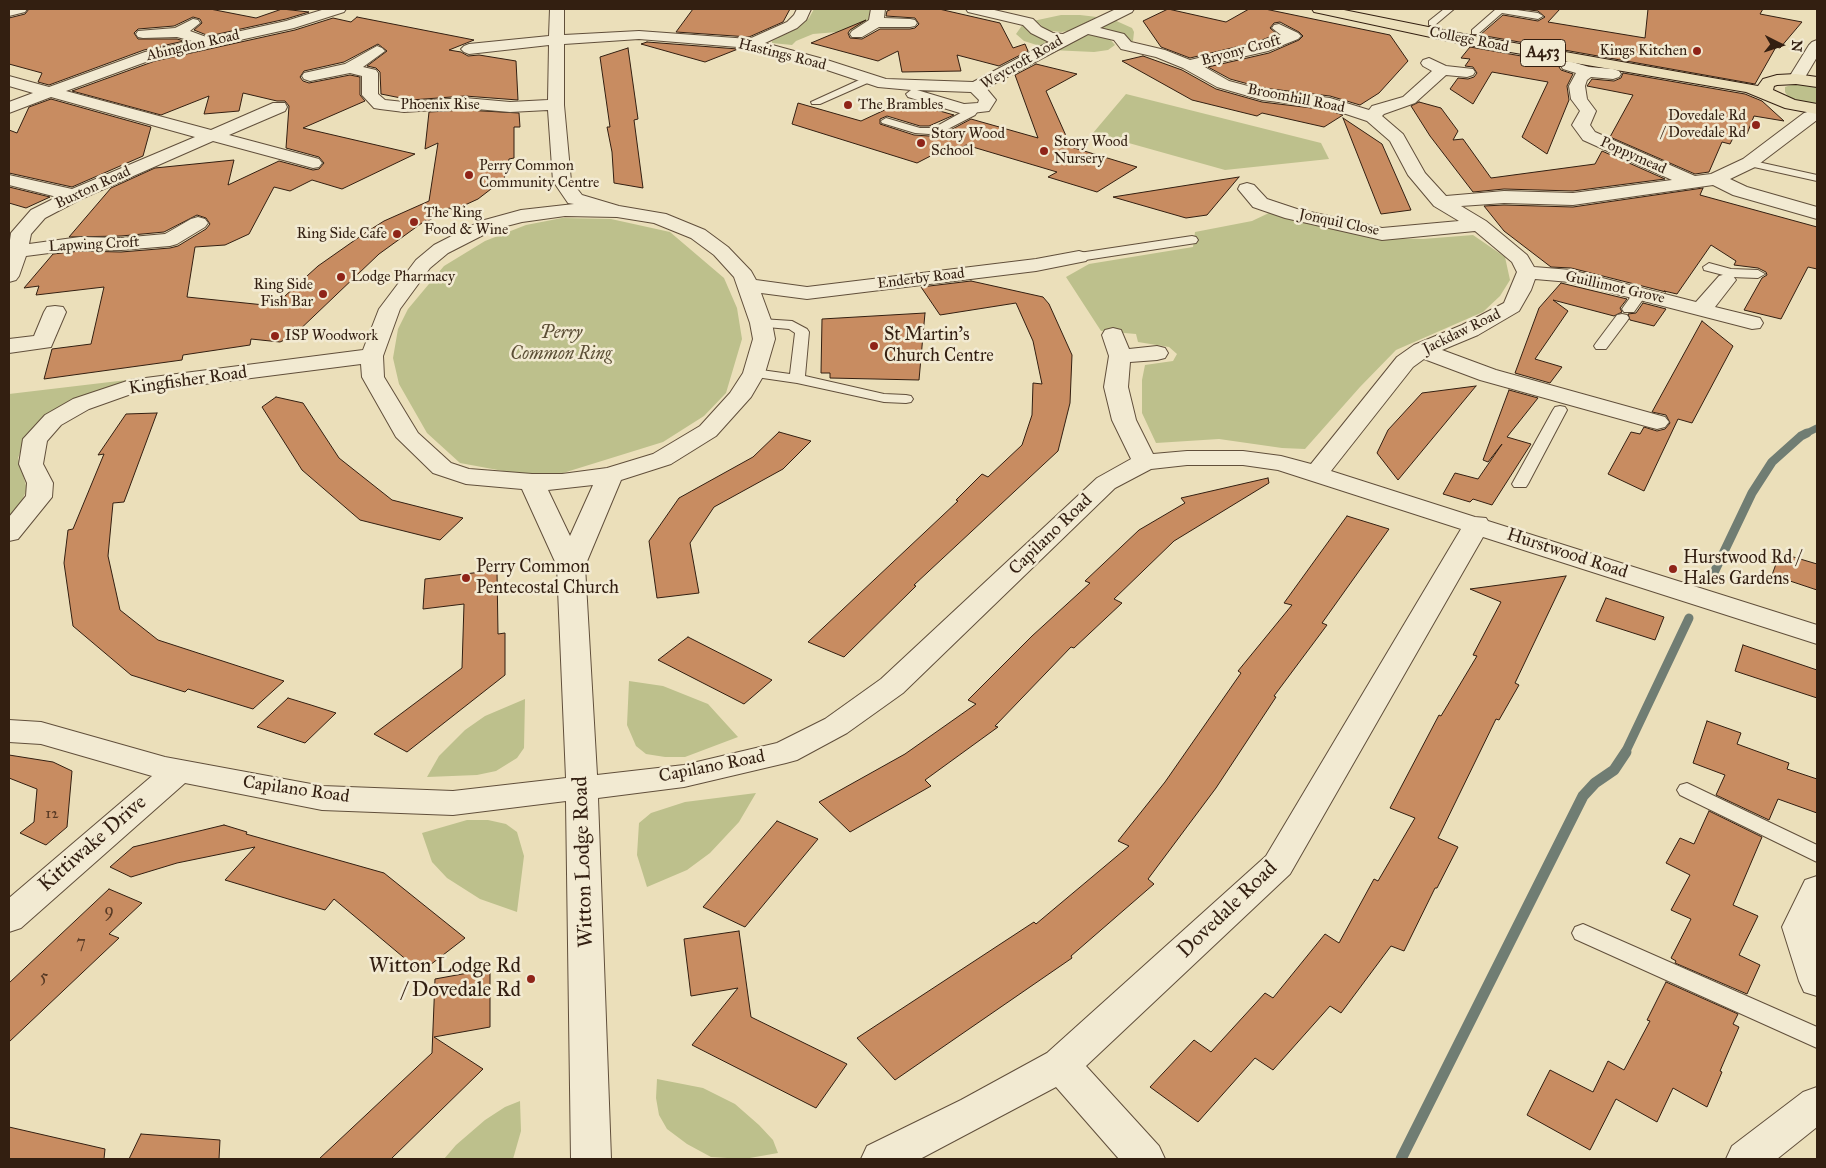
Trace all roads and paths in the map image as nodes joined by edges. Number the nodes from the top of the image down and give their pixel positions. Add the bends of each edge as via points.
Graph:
1 (20, 9) edge
2 (339, 9) edge
3 (557, 9) edge
4 (804, 9) edge
5 (973, 9) edge
6 (1127, 9) edge
7 (1319, 9) edge
8 (1365, 9) edge
9 (1449, 9) edge
10 (9, 12) edge
11 (877, 16) edge
12 (1538, 16) dead end
13 (193, 23) dead end
14 (910, 23) dead end
15 (1432, 23) junction
16 (1279, 28) dead end
17 (1087, 29) junction
18 (178, 32) junction
19 (1475, 32) junction
20 (143, 34) dead end
21 (858, 34) dead end
22 (1065, 38) junction
23 (556, 40) junction
24 (208, 42) junction
25 (751, 44) junction
26 (1817, 45) edge
27 (469, 49) dead end
28 (377, 51) dead end
29 (1189, 65) junction
30 (1569, 66) dead end
31 (350, 68) junction
32 (1467, 72) dead end
33 (1587, 72) junction
34 (1613, 74) dead end
35 (310, 76) dead end
36 (868, 79) junction
37 (1796, 79) junction
38 (9, 81) edge
39 (1817, 82) edge
40 (884, 84) junction
41 (976, 87) junction
42 (49, 92) junction
43 (1772, 92) junction
44 (816, 102) dead end
45 (556, 105) junction
46 (9, 108) edge
47 (279, 108) dead end
48 (975, 108) junction
49 (1815, 113) edge
50 (1373, 117) junction
51 (886, 121) dead end
52 (213, 136) junction
53 (313, 163) dead end
54 (1749, 163) junction
55 (1715, 178) junction
56 (1817, 178) edge
57 (9, 180) edge
58 (562, 181) junction
59 (1692, 182) junction
60 (74, 195) junction
61 (1251, 202) dead end
62 (1441, 202) junction
63 (617, 211) junction
64 (1817, 213) edge
65 (521, 216) junction
66 (198, 223) dead end
67 (1479, 225) junction
68 (170, 240) junction
69 (1192, 240) dead end
70 (18, 251) junction
71 (189, 252) dead end
72 (1079, 257) joint
73 (1709, 267) dead end
74 (1527, 272) junction
75 (1758, 274) dead end
76 (9, 276) edge
77 (1728, 276) junction
78 (748, 285) junction
79 (806, 293) junction
80 (1630, 307) junction
81 (1702, 309) junction
82 (55, 312) dead end
83 (760, 320) junction
84 (1752, 323) dead end
85 (1113, 334) dead end
86 (9, 346) edge
87 (1601, 346) dead end
88 (1422, 350) junction
89 (1157, 353) dead end
90 (372, 356) junction
91 (1120, 356) junction
92 (754, 373) junction
93 (797, 379) junction
94 (906, 399) dead end
95 (1566, 403) junction
96 (1657, 422) dead end
97 (1145, 462) junction
98 (1316, 474) junction
99 (610, 476) junction
100 (532, 482) junction
101 (1520, 484) dead end
102 (1477, 524) junction
103 (9, 533) edge
104 (571, 566) junction
105 (1817, 635) edge
106 (9, 731) edge
107 (178, 770) junction
108 (582, 788) junction
109 (1687, 790) dead end
110 (1817, 854) edge
111 (1817, 889) edge
112 (9, 918) edge
113 (1583, 933) dead end
114 (1817, 982) edge
115 (1817, 1038) edge
116 (1061, 1066) junction
117 (1817, 1104) edge
118 (591, 1159) edge
119 (881, 1159) edge
120 (1145, 1159) edge
121 (1746, 1159) edge

1 - 10 street
2 - 24 street, Abingdon Road via 289,25
3 - 23 street
4 - 25 street via 792,25
5 - 22 street via 1028,22 1049,37
6 - 17 street, Weycroft Road
7 - 43 main road, College Road / A453 via 1463,39
8 - 15 main road, College Road / A453
9 - 15 lane
11 - 14 street
11 - 21 street
12 - 19 lane via 1500,10
13 - 18 street
15 - 19 main road, College Road / A453
16 - 29 street, Bryony Croft via 1300,37
17 - 22 street, Weycroft Road
17 - 29 street, Broomhill Road via 1119,37 1126,46
18 - 20 street
18 - 24 street
19 - 43 main road, College Road / A453 via 1761,79
22 - 41 street, Weycroft Road
23 - 25 street, Hastings Road via 639,35
23 - 27 street
23 - 45 street
24 - 42 street, Abingdon Road via 150,55
25 - 36 street, Hastings Road
26 - 37 street
28 - 31 street
29 - 50 street, Broomhill Road via 1223,84 1262,95 1330,103
30 - 33 street
31 - 35 street
31 - 45 street, Phoenix Rise via 370,72 370,95 380,104 404,107 465,103 510,107
32 - 50 street via 1436,67 1408,100 1378,110
33 - 34 street
33 - 59 street, Poppymead via 1577,86 1579,99 1588,111 1580,125 1589,136
36 - 40 street, Hastings Road
36 - 44 lane
37 - 39 main road
37 - 43 main road
38 - 42 street
40 - 41 street, Hastings Road
40 - 48 street, Weycroft Road via 963,109
41 - 48 street, Weycroft Road via 988,100 983,108
42 - 46 street, Abingdon Road
42 - 52 street
43 - 49 street
45 - 58 street
47 - 52 street, Buxton Road
48 - 51 lane via 940,129 919,131
49 - 54 street
50 - 62 street, Broomhill Road via 1397,138 1417,175
52 - 53 street
52 - 60 street, Buxton Road
54 - 55 street
54 - 56 lane
55 - 59 street
55 - 64 street via 1740,191
57 - 60 street
58 - 63 street via 574,199
58 - 65 street
59 - 62 street via 1573,199 1504,197
60 - 70 street, Buxton Road via 38,214 21,233
61 - 67 street, Jonquil Close via 1382,234
62 - 67 street
63 - 65 street via 564,210
63 - 78 street via 659,218 698,234 722,251 744,275
65 - 90 street via 488,225 463,237 423,264 390,309
66 - 68 street, Lapwing Croft
67 - 74 street via 1520,259
68 - 70 street, Lapwing Croft via 80,243
68 - 71 street
69 - 72 lane, Enderby Road
70 - 76 street, Buxton Road
72 - 79 street, Enderby Road via 1040,270
73 - 77 lane
74 - 80 street, Guillimot Grove via 1571,276
74 - 88 street, Jackdaw Road via 1512,307 1470,330
75 - 77 lane
77 - 81 street
78 - 79 street, Enderby Road
78 - 83 street
79 - 83 street, Enderby Road
80 - 81 street, Guillimot Grove
80 - 87 lane
81 - 84 street, Guillimot Grove
82 - 86 street via 43,342
83 - 92 street via 764,339
83 - 93 lane via 792,325 802,332
85 - 91 street
88 - 95 street
88 - 98 street, Jackdaw Road via 1405,362
89 - 91 street
90 - 100 street via 373,377 408,437 442,468 466,476
90 - 103 street, Kingfisher Road via 130,387 81,404 53,420 35,439 31,464 40,483 38,497
91 - 97 street via 1116,387 1124,420
92 - 93 lane
92 - 99 street via 739,397 708,431 662,459
93 - 94 lane via 884,398
95 - 96 street
95 - 101 lane
97 - 98 street, Capilano Road via 1243,458 1281,463
97 - 108 street, Capilano Road via 1106,483 892,686 836,726 786,752 684,776
98 - 102 street, Hurstwood Road
99 - 100 street
99 - 104 street, Witton Lodge Road
100 - 104 street, Witton Lodge Road
102 - 105 street, Hurstwood Road
102 - 116 street, Dovedale Road via 1278,865
104 - 108 street, Witton Lodge Road
106 - 107 street, Capilano Road via 41,733
107 - 108 street, Capilano Road via 322,798 453,803
107 - 112 street, Kittiwake Drive
108 - 118 street, Witton Lodge Road
109 - 110 lane
111 - 114 street via 1800,927
113 - 115 lane
116 - 119 street, Dovedale Road
116 - 120 street
117 - 121 street

